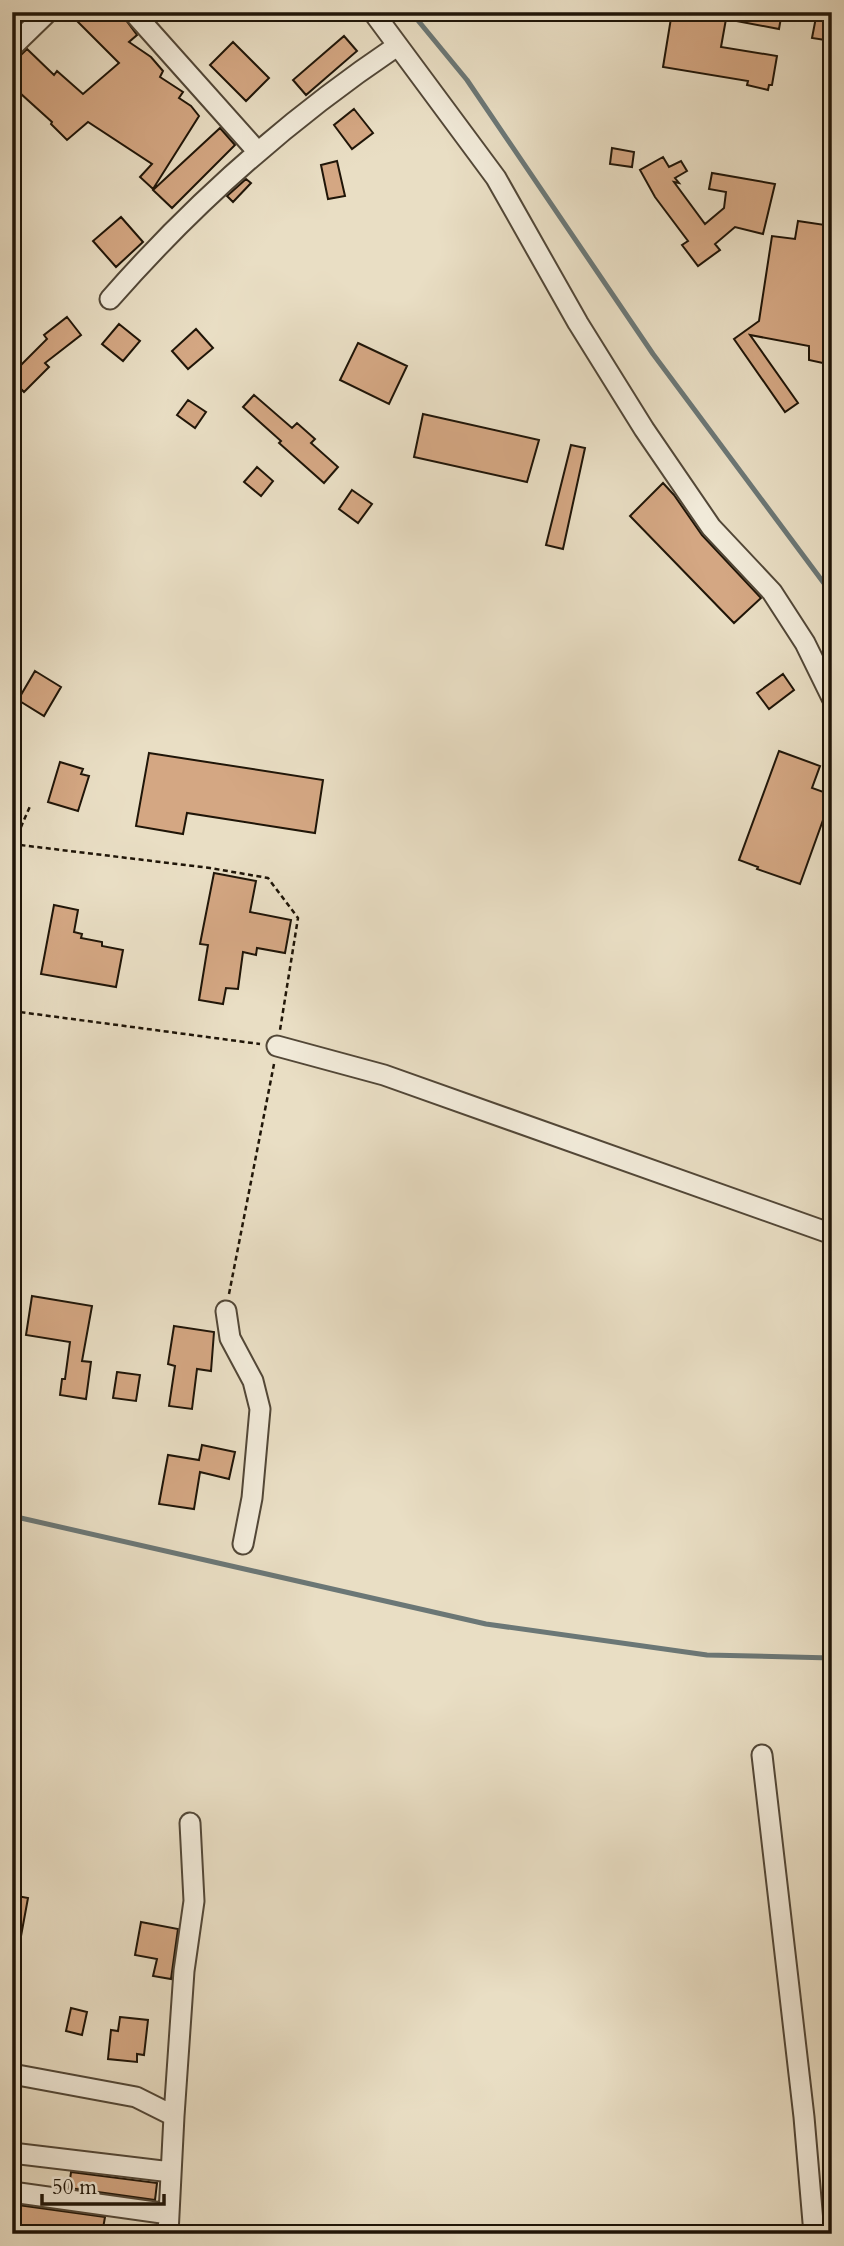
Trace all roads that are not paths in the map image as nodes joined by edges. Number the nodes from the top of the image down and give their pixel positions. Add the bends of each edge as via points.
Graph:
1 (48, 12) edge
2 (134, 12) edge
3 (373, 12) edge
4 (397, 46) junction
5 (12, 47) edge
6 (257, 151) junction
7 (110, 299) dead end
8 (832, 698) edge
9 (278, 1046) road end
10 (832, 1234) edge
11 (226, 1311) road end
12 (243, 1544) dead end
13 (762, 1755) dead end
14 (190, 1823) dead end
15 (12, 2074) edge
16 (174, 2116) junction
17 (12, 2153) edge
18 (171, 2172) junction
19 (12, 2192) edge
20 (168, 2224) edge
21 (814, 2234) edge

1 - 5 street
2 - 6 street
3 - 4 street
4 - 6 street
4 - 8 street via 496,178 592,345 677,479 711,527 772,592 789,617
6 - 7 street via 195,208
9 - 10 street via 384,1074
11 - 12 street via 230,1338 253,1381 260,1409
13 - 21 street
14 - 16 street via 194,1901
15 - 16 street via 136,2096
16 - 18 street
17 - 18 street
18 - 20 street
19 - 20 street

